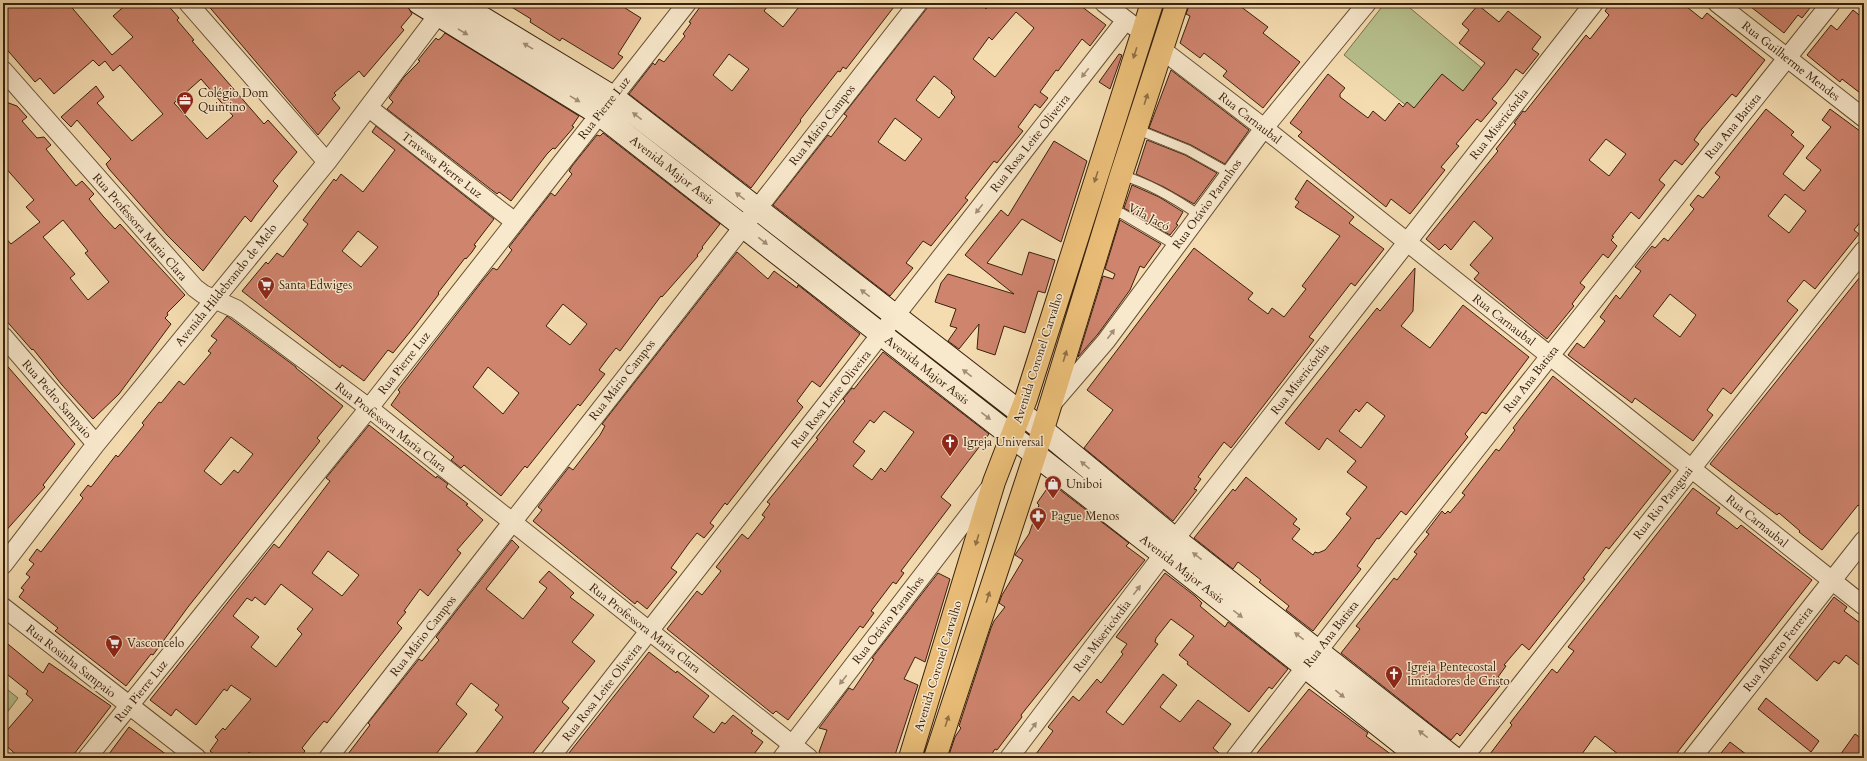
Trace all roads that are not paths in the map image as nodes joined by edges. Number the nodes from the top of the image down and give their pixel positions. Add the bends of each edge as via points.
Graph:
1 (188, 3) edge
2 (419, 3) edge
3 (458, 3) edge
4 (687, 3) edge
5 (918, 3) edge
6 (1104, 3) edge
7 (1152, 3) edge
8 (1177, 3) edge
9 (1367, 3) edge
10 (1594, 3) edge
11 (1717, 3) edge
12 (1831, 3) edge
13 (442, 9) edge
14 (1134, 26) junction
15 (1162, 50) junction
16 (1787, 58) junction
17 (3, 70) edge
18 (613, 97) junction
19 (369, 108) junction
20 (599, 114) junction
21 (1864, 118) edge
22 (1264, 128) junction
23 (1136, 129) junction
24 (327, 162) junction
25 (1230, 173) junction
26 (1121, 175) junction
27 (757, 209) junction
28 (1199, 215) junction
29 (1108, 216) junction
30 (515, 222) junction
31 (743, 226) junction
32 (1405, 242) junction
33 (1177, 246) junction
34 (1864, 250) edge
35 (214, 299) junction
36 (896, 317) junction
37 (881, 335) junction
38 (3, 336) edge
39 (1549, 356) junction
40 (1050, 407) junction
41 (369, 408) junction
42 (1020, 414) junction
43 (1043, 430) junction
44 (1011, 436) junction
45 (96, 444) junction
46 (1035, 455) junction
47 (1691, 467) junction
48 (994, 482) junction
49 (512, 522) junction
50 (1864, 540) edge
51 (1169, 547) junction
52 (3, 565) edge
53 (1831, 582) junction
54 (1864, 606) edge
55 (3, 607) edge
56 (649, 632) junction
57 (1311, 658) junction
58 (128, 706) junction
59 (787, 752) edge
60 (87, 758) edge
61 (197, 758) edge
62 (328, 758) edge
63 (550, 758) edge
64 (808, 758) edge
65 (910, 758) edge
66 (935, 758) edge
67 (1009, 758) edge
68 (1235, 758) edge
69 (1420, 758) edge
70 (1454, 758) edge
71 (1463, 758) edge
72 (1692, 758) edge

1 - 24 street
2 - 13 street, Avenida Major Assis
18 -> 3 street, Avenida Major Assis
4 - 18 street, Rua Pierre Luz
5 - 27 street, Rua Mário Campos
6 - 14 street
7 - 14 main road, Avenida Coronel Carvalho
8 - 15 main road, Avenida Coronel Carvalho
9 - 22 street, Rua Otávio Paranhos
10 - 32 street, Rua Misericórdia
11 - 16 street, Rua Guilherme Mendes
12 - 16 street, Rua Ana Batista
13 - 19 street, Avenida Hildebrando de Melo
13 -> 20 street, Avenida Major Assis
14 -> 36 street, Rua Rosa Leite Oliveira
14 -> 42 main road, Avenida Coronel Carvalho
15 - 22 street, Rua Carnaubal
23 -> 15 main road, Avenida Coronel Carvalho
16 - 21 street, Rua Guilherme Mendes
16 - 39 street, Rua Ana Batista
17 - 35 street, Rua Professora Maria Clara via 194,288
18 - 20 street, Rua Pierre Luz
27 -> 18 street, Avenida Major Assis
19 - 24 street, Avenida Hildebrando de Melo
19 - 30 street, Travessa Pierre Luz
20 - 30 street, Rua Pierre Luz
20 - 31 street, Avenida Major Assis
22 - 25 street, Rua Otávio Paranhos
22 - 32 street, Rua Carnaubal
23 - 25 lane via 1188,150
23 - 26 main road, Avenida Coronel Carvalho
24 - 35 street, Avenida Hildebrando de Melo
25 - 28 street, Rua Otávio Paranhos
26 - 28 lane via 1165,194
26 - 29 main road, Avenida Coronel Carvalho
27 - 31 street, Rua Mário Campos
36 -> 27 street, Avenida Major Assis
28 - 33 street, Rua Otávio Paranhos
29 - 33 lane, Vila Jacó via 1121,213
40 -> 29 main road, Avenida Coronel Carvalho
30 - 41 street, Rua Pierre Luz
31 -> 37 street, Avenida Major Assis
31 - 49 street, Rua Mário Campos
32 - 39 street, Rua Carnaubal
32 - 51 street, Rua Misericórdia
40 -> 33 street, Rua Otávio Paranhos via 1106,341
34 - 47 street, Rua Rio Paraguai
35 - 41 street, Rua Professora Maria Clara via 236,309
35 - 45 street, Avenida Hildebrando de Melo
36 - 37 street, Rua Rosa Leite Oliveira
42 -> 36 street, Avenida Major Assis
37 -> 44 street, Avenida Major Assis
37 - 56 street, Rua Rosa Leite Oliveira
38 - 45 street, Rua Pedro Sampaio
39 - 47 street, Rua Carnaubal
39 - 57 street, Rua Ana Batista
40 - 43 main road, Avenida Coronel Carvalho
41 - 49 street, Rua Professora Maria Clara
41 - 58 street, Rua Pierre Luz
42 - 43 street, Avenida Major Assis
42 - 44 main road, Avenida Coronel Carvalho
43 - 46 main road, Avenida Coronel Carvalho
51 -> 43 street, Avenida Major Assis
44 - 46 street, Avenida Major Assis
44 - 48 main road, Avenida Coronel Carvalho
45 - 52 street, Avenida Hildebrando de Melo
46 - 51 street, Avenida Major Assis
66 -> 46 main road, Avenida Coronel Carvalho
47 - 53 street, Rua Carnaubal
47 - 71 street, Rua Rio Paraguai
48 -> 59 street, Rua Otávio Paranhos
48 -> 65 main road, Avenida Coronel Carvalho
49 - 56 street, Rua Professora Maria Clara
49 - 62 street, Rua Mário Campos
50 - 53 street, Rua Alberto Ferreira
51 - 57 street, Avenida Major Assis
67 -> 51 street, Rua Misericórdia
53 - 54 street, Rua Carnaubal
53 - 72 street, Rua Alberto Ferreira
55 - 58 street, Rua Rosinha Sampaio
56 - 59 street, Rua Professora Maria Clara
56 - 63 street, Rua Rosa Leite Oliveira
57 - 68 street, Rua Ana Batista
57 -> 69 street, Avenida Major Assis
70 -> 57 street, Avenida Major Assis
58 - 60 street, Rua Pierre Luz
58 - 61 street, Rua Rosinha Sampaio
59 - 64 street, Rua Professora Maria Clara

